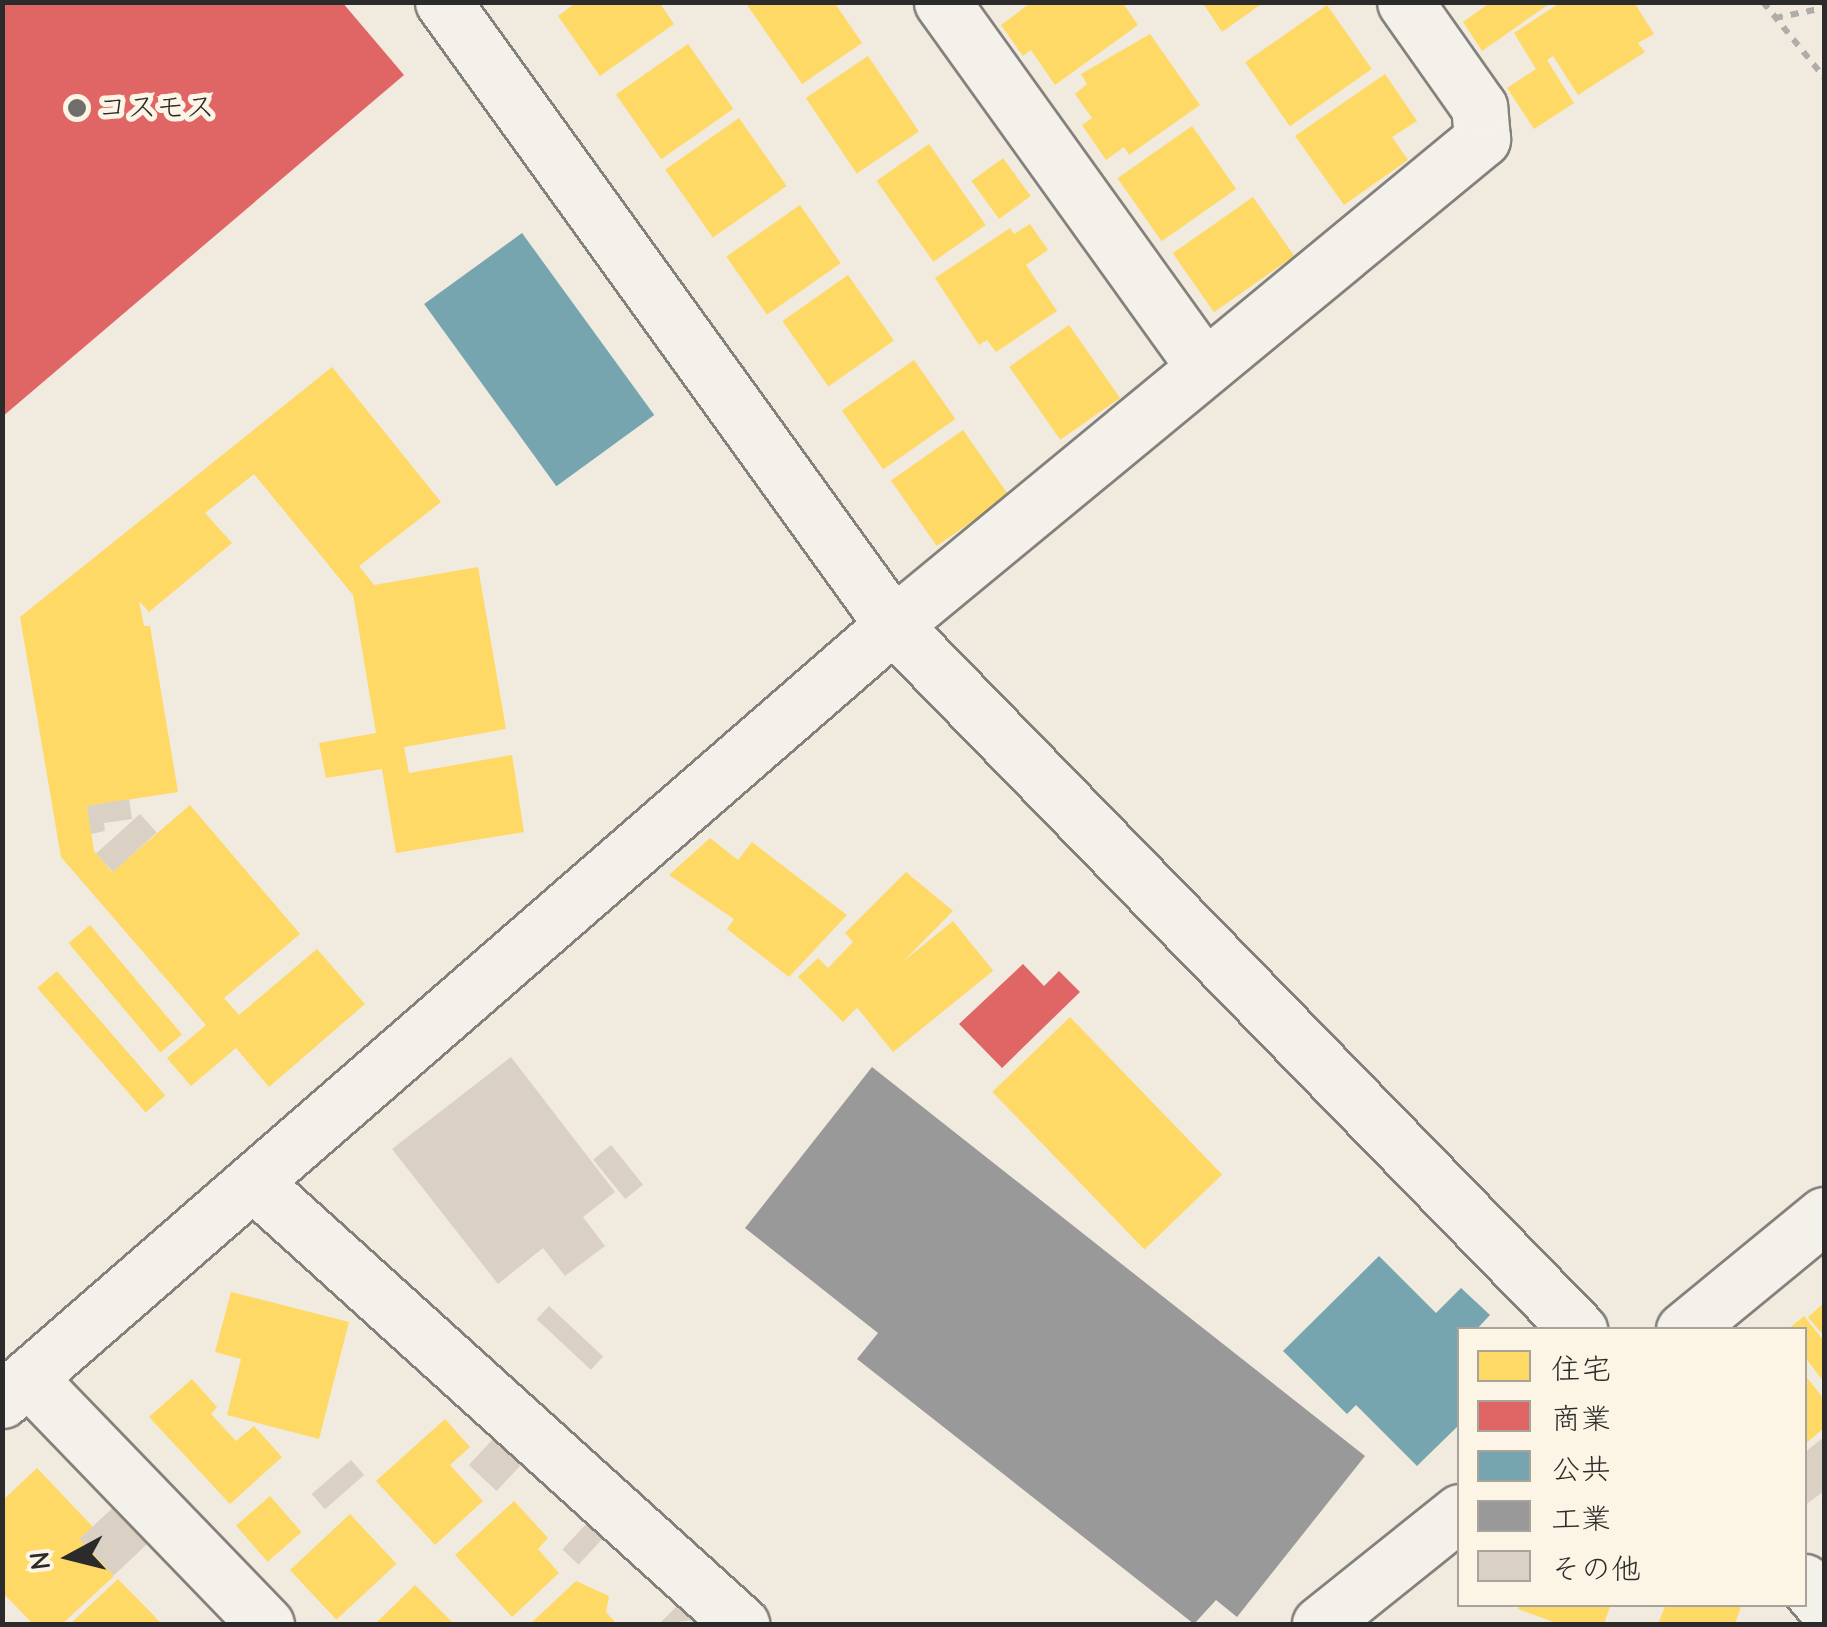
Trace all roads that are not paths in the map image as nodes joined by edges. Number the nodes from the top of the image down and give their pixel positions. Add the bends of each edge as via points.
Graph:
1 (444, 2) edge
2 (942, 2) edge
3 (1405, 2) edge
4 (1204, 367) junction
5 (894, 625) junction
6 (256, 1184) junction
7 (1824, 1215) edge
8 (1577, 1327) edge
9 (1688, 1327) edge
10 (16, 1389) edge
11 (1457, 1514) edge
12 (1807, 1585) edge
13 (1824, 1605) edge
14 (266, 1624) edge
15 (742, 1624) edge
16 (1320, 1624) edge

1 - 5 street
2 - 4 street
3 - 4 street via 1480,107 1482,138
4 - 5 street
5 - 6 street
5 - 8 street
6 - 10 street
6 - 15 street
7 - 9 street
10 - 14 street
11 - 16 street
12 - 13 street

